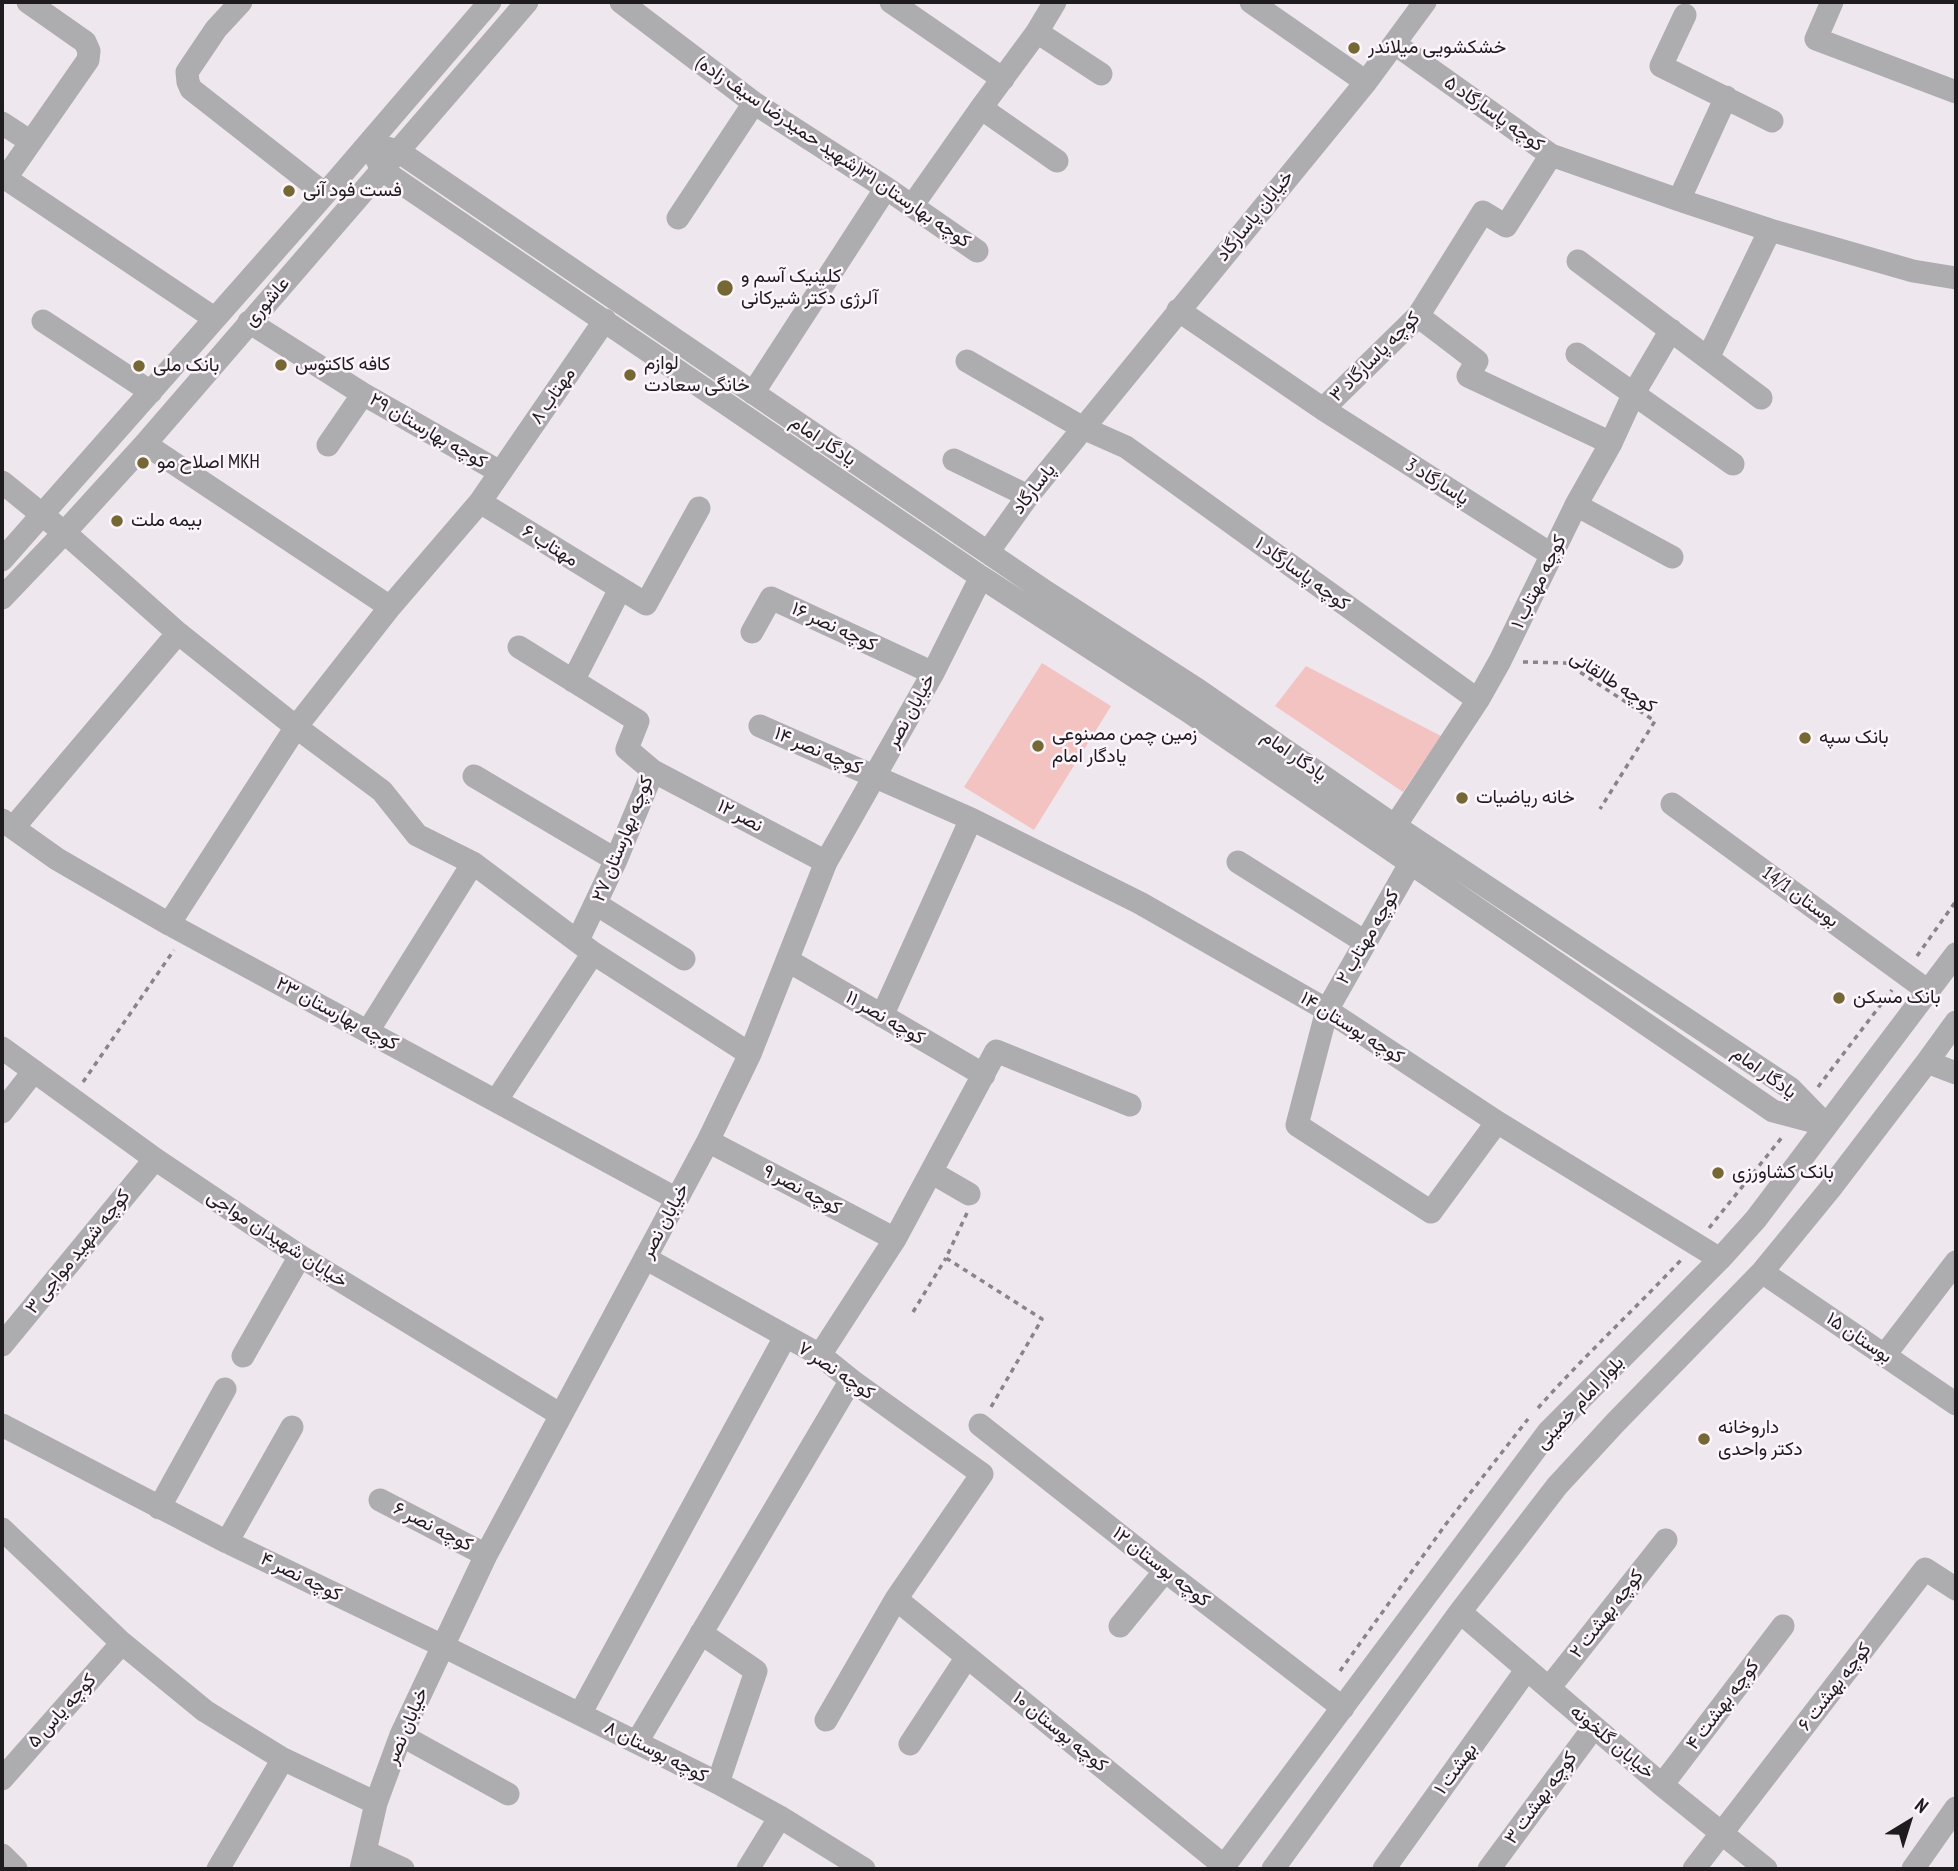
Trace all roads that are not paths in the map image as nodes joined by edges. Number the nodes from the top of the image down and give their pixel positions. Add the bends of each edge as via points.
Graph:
1 (28, 2) edge
2 (241, 2) edge
3 (490, 2) edge
4 (527, 2) edge
5 (621, 2) edge
6 (891, 2) edge
7 (1055, 2) edge
8 (1251, 2) edge
9 (1425, 2) edge
10 (1832, 2) edge
11 (1685, 15) dead end
12 (1037, 32) junction
13 (1395, 44) junction
14 (1101, 75) dead end
15 (1003, 79) junction
16 (1366, 82) junction
17 (1956, 92) edge
18 (1726, 97) junction
19 (754, 103) junction
20 (981, 108) junction
21 (1772, 121) dead end
22 (2, 123) edge
23 (31, 142) junction
24 (369, 143) junction
25 (398, 152) junction
26 (1551, 155) junction
27 (1057, 161) dead end
28 (382, 170) junction
29 (436, 178) junction
30 (887, 188) junction
31 (324, 194) junction
32 (422, 197) junction
33 (1679, 200) junction
34 (912, 206) junction
35 (678, 218) dead end
36 (1770, 230) junction
37 (977, 251) dead end
38 (1578, 261) dead end
39 (1956, 278) edge
40 (1178, 310) junction
41 (1418, 316) junction
42 (214, 318) junction
43 (605, 320) junction
44 (43, 321) dead end
45 (249, 322) junction
46 (1671, 330) junction
47 (1577, 355) dead end
48 (1709, 358) junction
49 (967, 360) dead end
50 (151, 392) junction
51 (1634, 393) junction
52 (363, 394) junction
53 (752, 394) junction
54 (1762, 398) dead end
55 (1323, 409) junction
56 (1083, 428) junction
57 (1611, 443) junction
58 (145, 444) junction
59 (328, 445) dead end
60 (954, 460) dead end
61 (1732, 464) dead end
62 (500, 472) junction
63 (2, 482) edge
64 (1028, 495) junction
65 (480, 502) junction
66 (1576, 505) junction
67 (699, 508) dead end
68 (36, 509) junction
69 (64, 533) junction
70 (988, 552) junction
71 (1552, 555) junction
72 (1672, 557) dead end
73 (2, 560) edge
74 (981, 577) junction
75 (620, 589) junction
76 (2, 598) edge
77 (390, 607) junction
78 (752, 632) dead end
79 (178, 633) junction
80 (519, 647) dead end
81 (933, 673) junction
82 (573, 681) junction
83 (1198, 690) junction
84 (1478, 700) junction
85 (1185, 709) junction
86 (760, 726) dead end
87 (296, 727) junction
88 (653, 771) junction
89 (875, 775) junction
90 (474, 776) dead end
91 (1672, 804) dead end
92 (971, 819) junction
93 (7, 824) edge
94 (1395, 827) junction
95 (616, 860) junction
96 (826, 862) junction
97 (1238, 862) dead end
98 (474, 863) junction
99 (1410, 864) junction
100 (596, 904) junction
101 (178, 928) junction
102 (1365, 942) junction
103 (585, 947) junction
104 (1956, 954) edge
105 (684, 960) dead end
106 (787, 960) junction
107 (1928, 991) junction
108 (1327, 1010) junction
109 (882, 1016) junction
110 (1956, 1022) edge
111 (368, 1031) junction
112 (2, 1048) edge
113 (750, 1054) junction
114 (1927, 1062) junction
115 (34, 1071) junction
116 (1956, 1073) edge
117 (984, 1075) junction
118 (496, 1101) junction
119 (1130, 1105) dead end
120 (2, 1112) edge
121 (1497, 1122) junction
122 (1826, 1125) junction
123 (708, 1141) junction
124 (155, 1159) junction
125 (931, 1172) junction
126 (969, 1195) road end
127 (677, 1199) junction
128 (895, 1239) junction
129 (300, 1256) junction
130 (645, 1258) junction
131 (1720, 1259) junction
132 (1956, 1262) edge
133 (1762, 1272) junction
134 (785, 1337) junction
135 (2, 1345) edge
136 (820, 1355) junction
137 (243, 1356) dead end
138 (1884, 1356) junction
139 (851, 1380) junction
140 (225, 1389) dead end
141 (1956, 1404) edge
142 (561, 1415) junction
143 (2, 1425) edge
144 (980, 1425) road end
145 (292, 1427) dead end
146 (380, 1500) dead end
147 (159, 1508) junction
148 (2, 1529) edge
149 (1665, 1540) dead end
150 (227, 1542) junction
151 (486, 1555) junction
152 (1165, 1572) junction
153 (1956, 1589) edge
154 (896, 1599) junction
155 (1460, 1612) junction
156 (1120, 1626) dead end
157 (1783, 1626) dead end
158 (701, 1633) junction
159 (122, 1643) junction
160 (443, 1646) junction
161 (967, 1657) junction
162 (1527, 1670) junction
163 (1357, 1688) junction
164 (1549, 1688) junction
165 (1343, 1707) junction
166 (1388, 1710) junction
167 (580, 1714) junction
168 (825, 1720) dead end
169 (1594, 1727) junction
170 (401, 1735) junction
171 (637, 1742) junction
172 (910, 1744) dead end
173 (284, 1759) junction
174 (1300, 1764) junction
175 (2, 1779) edge
176 (718, 1783) junction
177 (1662, 1785) junction
178 (1331, 1788) junction
179 (508, 1794) dead end
180 (376, 1803) junction
181 (1956, 1808) edge
182 (780, 1817) junction
183 (1722, 1833) junction
184 (2, 1855) edge
185 (364, 1861) edge
186 (1223, 1867) edge
187 (16, 1869) edge
188 (218, 1869) edge
189 (403, 1869) edge
190 (748, 1869) edge
191 (864, 1869) edge
192 (1273, 1869) edge
193 (1384, 1869) edge
194 (1489, 1869) edge
195 (1695, 1869) edge
196 (1766, 1869) edge
197 (1913, 1869) edge

1 - 23 street via 85,42 89,51 88,60
2 - 31 street via 187,72 191,89
3 - 24 street, عاشوری
4 - 25 street, عاشوری
5 - 19 street, کوچه بهارستان ۳۱(شهید حمیدرضا سیف زاده)
6 - 15 street
7 - 12 street
8 - 16 street
9 - 13 street, خیابان پاسارگاد
10 - 17 street via 1816,39
11 - 18 street via 1661,66
12 - 14 street
12 - 15 street
13 - 16 street, خیابان پاسارگاد
13 - 26 street, کوچه پاسارگاد ۵
15 - 20 street
16 - 40 street, خیابان پاسارگاد
18 - 21 street
18 - 33 street
19 - 30 street, کوچه بهارستان ۳۱(شهید حمیدرضا سیف زاده)
19 - 35 street
20 - 27 street
20 - 34 street
22 - 23 street
23 - 42 street via 10,173 11,182
24 - 25 street, یادگار امام
24 - 28 street
24 - 31 street, عاشوری
25 - 28 street, عاشوری
25 - 29 street, یادگار امام
26 - 33 street, کوچه پاسارگاد ۵
26 - 41 street, کوچه پاسارگاد ۳ via 1506,226 1483,212
28 - 32 street, یادگار امام
28 - 45 street, عاشوری
29 - 32 street via 428,181
29 - 53 street, یادگار امام
30 - 34 street, کوچه بهارستان ۳۱(شهید حمیدرضا سیف زاده)
30 - 53 street
31 - 42 street, عاشوری
32 - 43 street, یادگار امام
33 - 36 street, کوچه پاسارگاد ۵
34 - 37 street, کوچه بهارستان ۳۱(شهید حمیدرضا سیف زاده)
36 - 39 street, کوچه پاسارگاد ۵ via 1913,271
36 - 48 street
38 - 46 street
40 - 55 street, کوچه پاسارگاد ۳
40 - 56 street, خیابان پاسارگاد
41 - 55 street, کوچه پاسارگاد ۳
41 - 57 street via 1477,361 1468,376
42 - 50 street, عاشوری
43 - 62 street, مهتاب ۸
43 - 74 street, یادگار امام
44 - 50 street
45 - 52 street, کوچه بهارستان ۲۹
45 - 58 street, عاشوری
46 - 48 street
46 - 51 street, کوچه مهتاب ۱
47 - 51 street
48 - 54 street
49 - 56 street, کوچه پاسارگاد ۱
50 - 68 street, عاشوری
51 - 57 street, کوچه مهتاب ۱
51 - 61 street
52 - 59 street
52 - 62 street, کوچه بهارستان ۲۹
53 - 70 street, یادگار امام
55 - 71 street, پاسارگاد 3
56 - 64 street, پاسارگاد
56 - 84 street, کوچه پاسارگاد ۱ via 1126,447
57 - 66 street, کوچه مهتاب ۱
58 - 69 street, عاشوری
58 - 77 street
60 - 64 street
62 - 65 street, مهتاب ۸
63 - 68 street
64 - 70 street, پاسارگاد
65 - 75 street, مهتاب ۶
65 - 77 street, مهتاب ۸
66 - 71 street, کوچه مهتاب ۱
66 - 72 street
67 - 75 street, مهتاب ۶ via 646,604
68 - 69 street
68 - 73 street, عاشوری
69 - 76 street, عاشوری
69 - 79 street
70 - 83 street, یادگار امام
71 - 84 street, کوچه مهتاب ۱
74 - 81 street, خیابان نصر
74 - 85 street, یادگار امام
75 - 82 street
77 - 87 street, مهتاب ۸
78 - 81 street, کوچه نصر ۱۶ via 771,598
79 - 87 street
79 - 93 street
80 - 82 street, کوچه بهارستان ۲۷
81 - 89 street, خیابان نصر
82 - 88 street, کوچه بهارستان ۲۷ via 638,721 627,750
83 - 85 street
83 - 94 street, یادگار امام
84 - 94 street, کوچه مهتاب ۱
85 - 99 street, یادگار امام
86 - 89 street, کوچه نصر ۱۴
87 - 98 street via 382,791 417,835
87 - 101 street, مهتاب ۸
88 - 95 street, کوچه بهارستان ۲۷
88 - 96 street, نصر ۱۲
89 - 92 street, کوچه نصر ۱۴
89 - 96 street, خیابان نصر
90 - 95 street
91 - 107 street, بوستان 14/1
92 - 108 street, کوچه بوستان ۱۴ via 1140,903
92 - 109 street
93 - 101 street, کوچه بهارستان ۲۳ via 57,859
94 - 122 street, یادگار امام via 1790,1088
95 - 100 street, کوچه بهارستان ۲۷
96 - 106 street, خیابان نصر
97 - 102 street
98 - 103 street
98 - 111 street
99 - 102 street, کوچه مهتاب ۲
99 - 122 street, یادگار امام via 1773,1111
100 - 103 street, کوچه بهارستان ۲۷
100 - 105 street
101 - 111 street, کوچه بهارستان ۲۳
102 - 108 street, کوچه مهتاب ۲
103 - 113 street
103 - 118 street, کوچه بهارستان ۲۷
104 - 107 street, بلوار امام خمینی
106 - 109 street, کوچه نصر ۱۱
106 - 113 street, خیابان نصر
107 - 122 street, بلوار امام خمینی
108 - 121 street, کوچه بوستان ۱۴
108 - 121 street, کوچه مهتاب ۲ via 1297,1125 1431,1212
109 - 117 street, کوچه نصر ۱۱
110 - 114 street, بلوار امام خمینی
111 - 118 street, کوچه بهارستان ۲۳
112 - 115 street, خیابان شهیدان مواجی
113 - 123 street, خیابان نصر
114 - 116 street
114 - 133 street, بلوار امام خمینی
115 - 120 street
115 - 124 street, خیابان شهیدان مواجی
117 - 119 street via 996,1051
117 - 125 street
118 - 127 street, کوچه بهارستان ۲۳
121 - 131 street, کوچه بوستان ۱۴
122 - 131 street, بلوار امام خمینی
123 - 127 street, خیابان نصر
123 - 128 street, کوچه نصر ۹
124 - 129 street, خیابان شهیدان مواجی
124 - 135 street, کوچه شهید مواجی ۳
125 - 126 street
125 - 128 street
127 - 130 street, خیابان نصر
128 - 136 street
129 - 137 street
129 - 142 street, خیابان شهیدان مواجی
130 - 134 street, کوچه نصر ۷
130 - 142 street, خیابان نصر
131 - 163 street, بلوار امام خمینی via 1549,1431
132 - 138 street
133 - 138 street, بوستان ۱۵
133 - 155 street, بلوار امام خمینی via 1557,1486
134 - 136 street, کوچه نصر ۷
134 - 167 street
136 - 139 street, کوچه نصر ۷
138 - 141 street, بوستان ۱۵
139 - 154 street, کوچه نصر ۷ via 982,1474
139 - 158 street
140 - 147 street
142 - 151 street, خیابان نصر
143 - 147 street, کوچه نصر ۴
144 - 152 street, کوچه بوستان ۱۲
145 - 150 street
146 - 151 street, کوچه نصر ۶
147 - 150 street, کوچه نصر ۴
148 - 159 street
149 - 164 street, کوچه بهشت ۲
150 - 160 street, کوچه نصر ۴
151 - 160 street, خیابان نصر
152 - 156 street
152 - 165 street, کوچه بوستان ۱۲
153 - 183 street, کوچه بهشت ۶ via 1925,1569
154 - 161 street, کوچه بوستان ۱۰
154 - 168 street
155 - 162 street, خیابان گلخونه
155 - 166 street, بلوار امام خمینی
157 - 177 street, کوچه بهشت ۴
158 - 171 street
158 - 176 street via 756,1671
159 - 173 street via 205,1711
159 - 175 street, کوچه یاس ۵
160 - 167 street, کوچه بوستان ۸
160 - 170 street, خیابان نصر
161 - 172 street
161 - 186 street, کوچه بوستان ۱۰
162 - 164 street, خیابان گلخونه
162 - 193 street, بهشت ۱
163 - 165 street, بلوار امام خمینی
163 - 166 street via 1366,1708
164 - 169 street, خیابان گلخونه
165 - 174 street, بلوار امام خمینی
166 - 178 street, بلوار امام خمینی
167 - 171 street, کوچه بوستان ۸
169 - 177 street, خیابان گلخونه
169 - 194 street, کوچه بهشت ۳
170 - 179 street
170 - 180 street, خیابان نصر
171 - 176 street, کوچه بوستان ۸
173 - 180 street
173 - 188 street
174 - 178 street via 1322,1767
174 - 186 street, بلوار امام خمینی
176 - 182 street, کوچه بوستان ۸
177 - 183 street, خیابان گلخونه
178 - 192 street, بلوار امام خمینی
180 - 185 street, خیابان نصر
181 - 197 street
182 - 190 street
182 - 191 street, کوچه بوستان ۸
183 - 195 street
183 - 196 street, خیابان گلخونه
184 - 187 street
185 - 189 street

